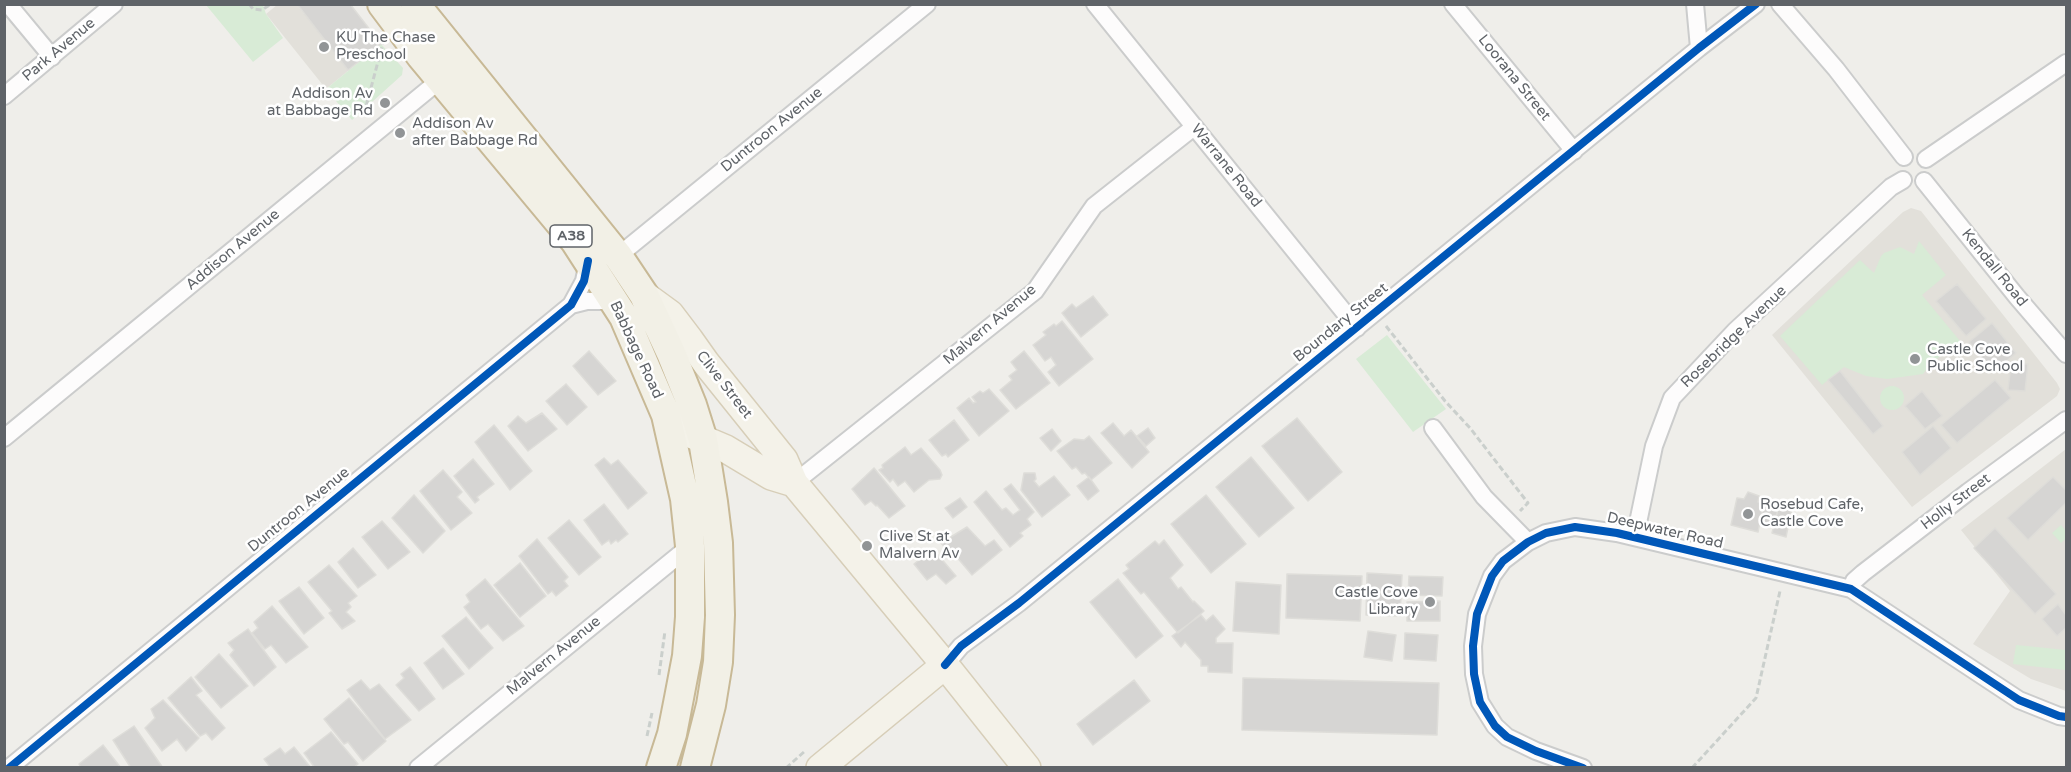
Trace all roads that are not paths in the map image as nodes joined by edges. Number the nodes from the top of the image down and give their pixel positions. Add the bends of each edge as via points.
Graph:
1 (8, 4) edge
2 (114, 4) edge
3 (382, 4) edge
4 (415, 4) edge
5 (927, 4) edge
6 (1095, 4) edge
7 (1453, 4) edge
8 (1695, 4) edge
9 (1756, 4) edge
10 (1780, 4) edge
11 (1699, 48) junction
12 (52, 57) junction
13 (2067, 63) edge
14 (452, 70) junction
15 (4, 96) edge
16 (1194, 127) junction
17 (1574, 151) junction
18 (1904, 157) junction
19 (1926, 159) junction
20 (1903, 180) junction
21 (1924, 181) junction
22 (618, 256) junction
23 (588, 261) junction
24 (644, 295) junction
25 (614, 301) junction
26 (571, 305) junction
27 (1356, 328) junction
28 (2067, 354) edge
29 (666, 414) junction
30 (2067, 420) edge
31 (1433, 428) dead end
32 (4, 438) edge
33 (703, 440) junction
34 (794, 483) junction
35 (1635, 537) junction
36 (1528, 542) junction
37 (690, 546) junction
38 (1851, 589) junction
39 (945, 665) junction
40 (2067, 717) edge
41 (653, 756) edge
42 (9, 768) edge
43 (418, 768) edge
44 (695, 768) edge
45 (820, 768) edge
46 (1027, 768) edge
47 (1583, 768) edge

1 - 12 street
2 - 12 street, Park Avenue
3 - 14 highway, Babbage Road / A38
4 - 14 highway, Babbage Road / A38
5 - 22 street, Duntroon Avenue
6 - 16 street, Warrane Road
7 - 17 street, Loorana Street
8 - 11 street
9 - 11 street, Boundary Street
10 - 18 street
11 - 17 street, Boundary Street
12 - 15 street, Park Avenue
13 - 19 street
14 - 22 highway, Babbage Road / A38
14 - 23 highway, Babbage Road / A38
14 - 32 street, Addison Avenue
16 - 27 street, Warrane Road
16 - 34 street, Malvern Avenue via 1094,206 1035,291
17 - 27 street, Boundary Street
18 - 19 street via 1913,153
18 - 20 street via 1899,166
19 - 21 street via 1930,168
20 - 21 street via 1911,184
20 - 35 street, Rosebridge Avenue via 1735,331 1672,398 1654,446
21 - 28 street, Kendall Road
22 - 24 highway, Babbage Road / A38
23 - 25 highway, Babbage Road / A38
23 - 26 street, Duntroon Avenue via 584,281
24 - 33 highway, Babbage Road / A38 via 675,362
24 - 34 main road, Clive Street via 670,314 690,339 784,460
25 - 26 street
25 - 29 highway, Babbage Road / A38 via 640,350
26 - 42 street, Duntroon Avenue
27 - 39 street, Boundary Street via 961,646
29 - 33 main road
29 - 37 highway, Babbage Road / A38 via 685,499
30 - 38 street, Holly Street via 1863,573
31 - 36 street via 1484,497
33 - 34 main road via 771,476
33 - 44 highway, Babbage Road / A38 via 716,524 720,615 711,705
34 - 39 main road, Clive Street
35 - 36 street, Deepwater Road via 1575,527 1546,533
35 - 38 street, Deepwater Road
36 - 47 street, Deepwater Road via 1503,561 1483,594 1473,646 1476,688 1487,715 1507,737
37 - 41 highway, Babbage Road / A38 via 687,656 672,734
37 - 43 street, Malvern Avenue
38 - 40 street, Deepwater Road via 2019,700
39 - 45 main road, Boundary Street
39 - 46 main road, Clive Street

